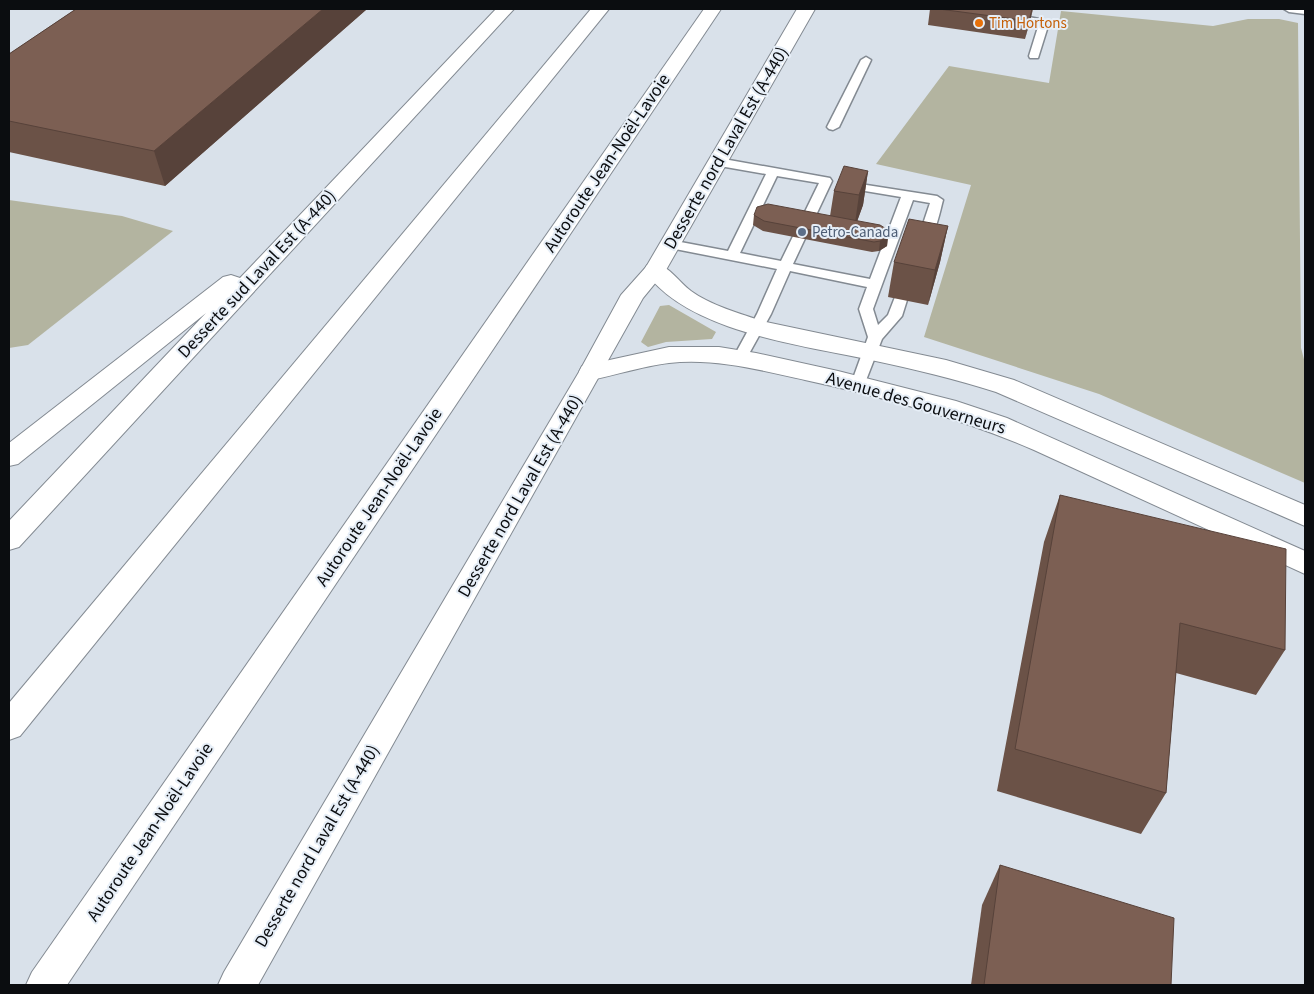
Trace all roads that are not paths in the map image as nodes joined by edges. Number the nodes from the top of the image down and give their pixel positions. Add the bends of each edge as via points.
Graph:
1 (505, 9) edge
2 (600, 9) edge
3 (712, 9) edge
4 (806, 9) edge
5 (1289, 9) edge
6 (1305, 12) edge
7 (1000, 15) edge
8 (1034, 56) dead end
9 (866, 60) dead end
10 (833, 127) dead end
11 (718, 162) junction
12 (773, 172) junction
13 (826, 181) junction
14 (908, 195) junction
15 (299, 229) junction
16 (670, 244) junction
17 (915, 249) edge
18 (732, 256) junction
19 (786, 266) junction
20 (656, 270) junction
21 (875, 284) junction
22 (900, 300) dead end
23 (756, 328) junction
24 (873, 344) junction
25 (740, 358) junction
26 (591, 372) junction
27 (858, 384) junction
28 (9, 457) edge
29 (1305, 516) edge
30 (9, 539) edge
31 (1305, 563) edge
32 (9, 726) edge
33 (45, 985) edge
34 (237, 985) edge

1 - 15 main road, Desserte sud Laval Est (A-440)
2 - 32 main road
3 - 33 main road, Autoroute Jean-Noël-Lavoie
4 - 11 main road, Desserte nord Laval Est (A-440)
5 - 6 lane
7 - 8 lane via 1028,19 1043,26
9 - 10 lane
11 - 12 lane
11 - 16 main road, Desserte nord Laval Est (A-440)
12 - 13 lane
12 - 18 lane
13 - 14 lane
13 - 19 lane
14 - 17 lane via 937,200 927,231
14 - 21 lane
15 - 28 main road
15 - 30 main road, Desserte sud Laval Est (A-440)
16 - 18 lane
16 - 20 main road, Desserte nord Laval Est (A-440)
18 - 19 lane
19 - 21 lane
19 - 23 lane
20 - 23 main road, Avenue des Gouverneurs via 697,305
20 - 26 main road, Desserte nord Laval Est (A-440) via 633,295
21 - 24 lane via 866,309
22 - 24 lane via 895,316
23 - 24 main road, Avenue des Gouverneurs
23 - 25 lane
24 - 27 lane
24 - 29 main road, Avenue des Gouverneurs via 1005,386
25 - 26 main road, Avenue des Gouverneurs via 669,355
25 - 27 main road, Avenue des Gouverneurs
26 - 34 main road, Desserte nord Laval Est (A-440)
27 - 31 main road, Avenue des Gouverneurs via 998,424

